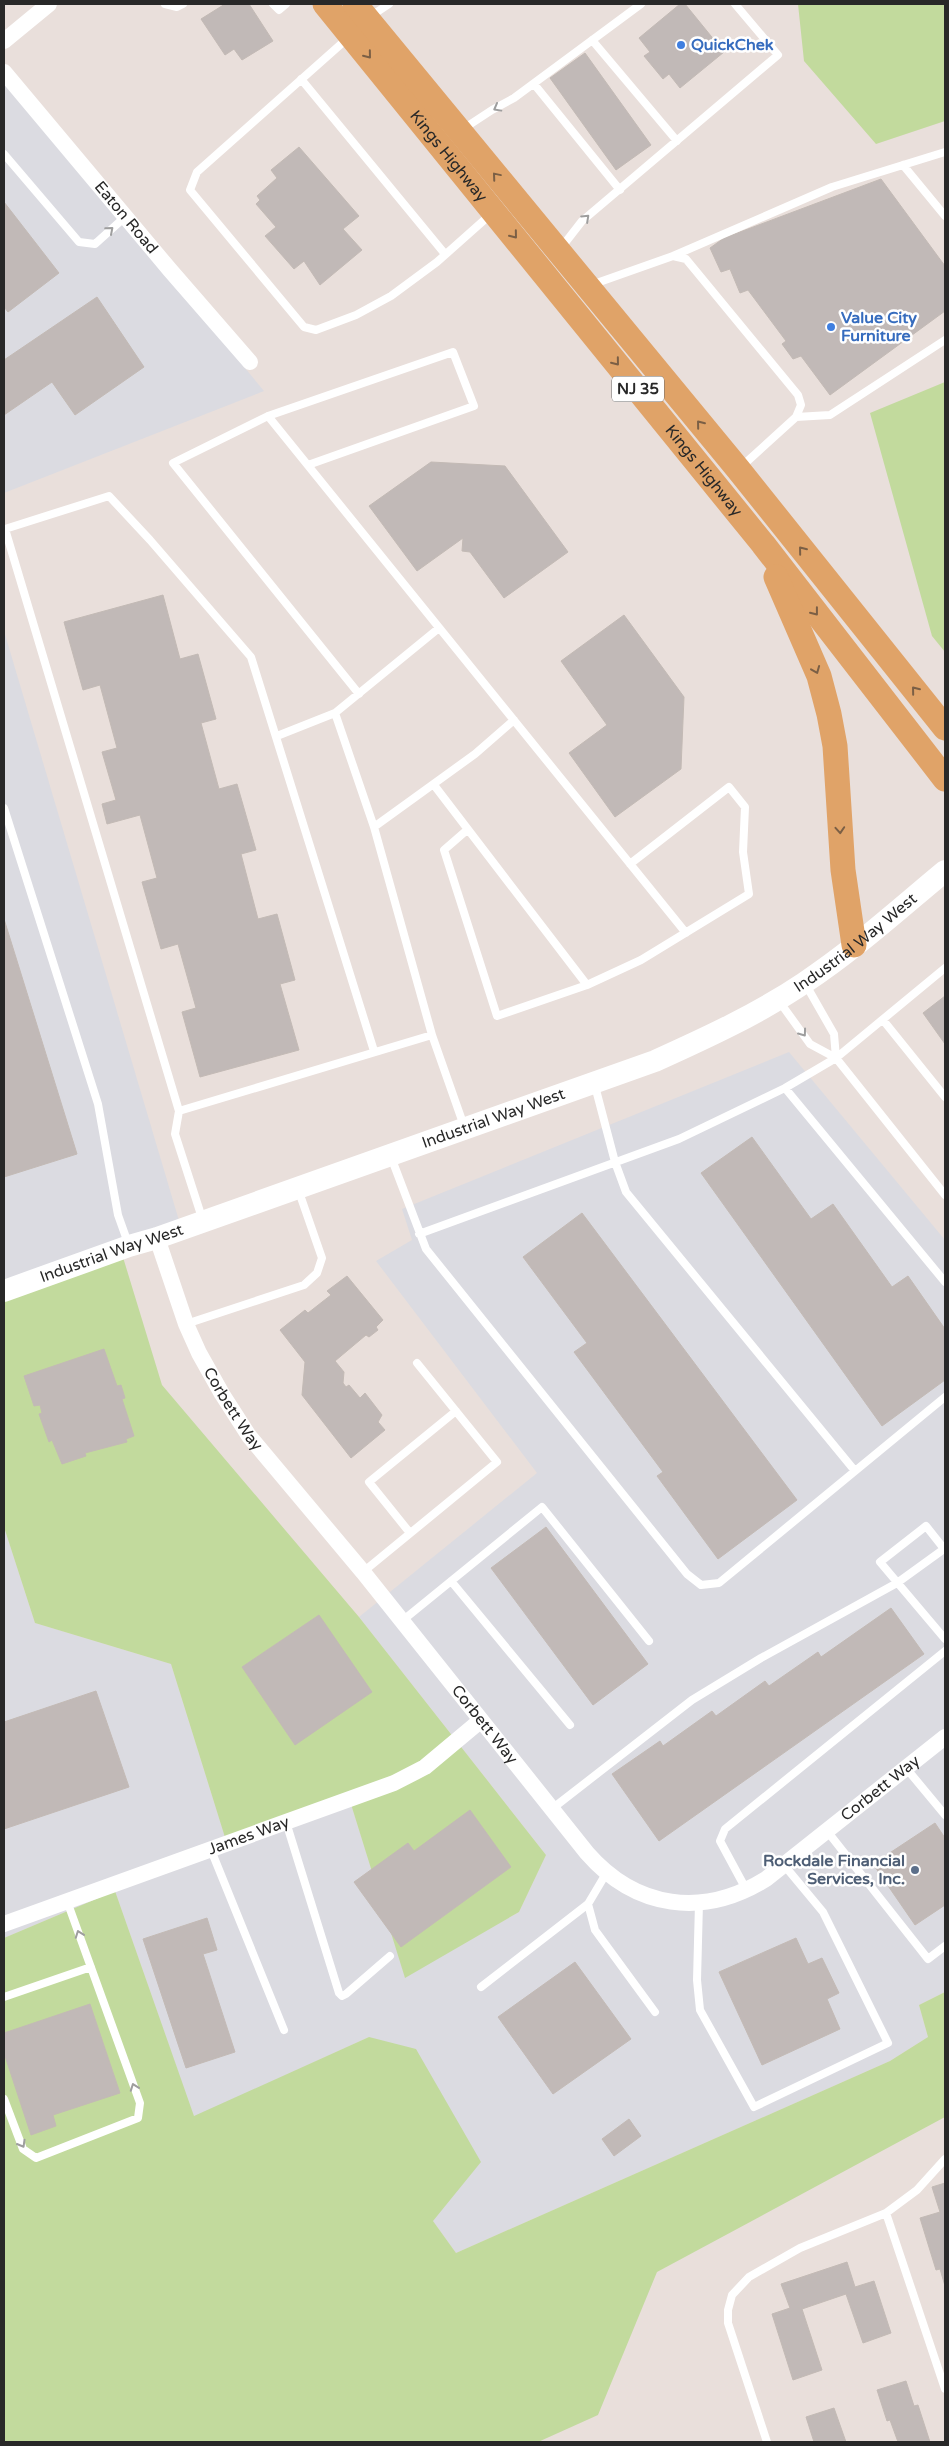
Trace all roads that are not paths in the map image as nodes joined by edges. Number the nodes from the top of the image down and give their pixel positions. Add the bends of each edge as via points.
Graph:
1 (49, 4) edge
2 (165, 4) edge
3 (183, 4) edge
4 (273, 4) edge
5 (286, 4) edge
6 (326, 4) edge
7 (389, 4) edge
8 (641, 4) edge
9 (735, 4) edge
10 (358, 19) edge
11 (592, 40) junction
12 (4, 41) edge
13 (4, 72) edge
14 (301, 79) junction
15 (534, 84) junction
16 (460, 132) junction
17 (677, 141) junction
18 (945, 152) edge
19 (4, 154) edge
20 (903, 165) junction
21 (620, 190) junction
22 (494, 210) junction
23 (125, 216) junction
24 (945, 216) edge
25 (559, 252) junction
26 (445, 254) junction
27 (673, 256) junction
28 (587, 287) junction
29 (945, 340) edge
30 (250, 362) dead end
31 (268, 416) junction
32 (796, 417) junction
33 (308, 465) junction
34 (738, 470) junction
35 (763, 544) junction
36 (440, 628) junction
37 (359, 694) junction
38 (334, 714) junction
39 (514, 720) junction
40 (945, 728) edge
41 (276, 736) junction
42 (945, 779) edge
43 (434, 785) junction
44 (4, 808) edge
45 (374, 827) junction
46 (467, 830) junction
47 (630, 864) junction
48 (945, 872) edge
49 (686, 933) junction
50 (854, 945) junction
51 (945, 968) edge
52 (805, 982) junction
53 (588, 985) junction
54 (778, 999) junction
55 (883, 1020) junction
56 (432, 1035) junction
57 (374, 1051) junction
58 (836, 1058) junction
59 (594, 1081) junction
60 (785, 1088) junction
61 (945, 1097) edge
62 (179, 1111) junction
63 (464, 1128) junction
64 (390, 1155) junction
65 (615, 1162) junction
66 (298, 1188) junction
67 (945, 1195) edge
68 (203, 1222) junction
69 (419, 1234) junction
70 (157, 1238) junction
71 (129, 1246) junction
72 (945, 1282) edge
73 (4, 1291) edge
74 (186, 1324) junction
75 (417, 1363) dead end
76 (945, 1397) edge
77 (456, 1410) junction
78 (855, 1472) junction
79 (410, 1533) junction
80 (945, 1549) edge
81 (363, 1572) junction
82 (451, 1581) junction
83 (897, 1583) junction
84 (402, 1620) junction
85 (945, 1639) edge
86 (649, 1641) dead end
87 (945, 1651) edge
88 (480, 1721) junction
89 (570, 1725) dead end
90 (945, 1737) edge
91 (906, 1768) junction
92 (552, 1808) junction
93 (945, 1815) edge
94 (286, 1822) junction
95 (827, 1831) junction
96 (211, 1850) junction
97 (784, 1865) junction
98 (607, 1872) junction
99 (747, 1891) junction
100 (67, 1902) junction
101 (699, 1903) junction
102 (588, 1904) junction
103 (4, 1924) edge
104 (945, 1946) edge
105 (390, 1956) dead end
106 (91, 1967) junction
107 (481, 1987) dead end
108 (4, 1997) edge
109 (655, 2012) dead end
110 (284, 2030) dead end
111 (4, 2099) edge
112 (945, 2159) edge
113 (886, 2213) junction
114 (945, 2389) edge
115 (767, 2442) edge

1 - 12 street
2 - 3 lane via 178,7
4 - 5 lane via 278,10
6 - 10 main road, Kings Highway / NJ 35
7 - 10 lane
8 - 11 lane
9 - 17 lane via 778,55
10 - 14 lane
10 - 16 main road, Kings Highway / NJ 35
10 -> 22 main road, Kings Highway / NJ 35
11 - 15 lane
11 - 17 lane
13 - 23 street, Eaton Road
14 - 26 lane
14 - 26 lane via 197,172 190,190 304,327 316,330 391,296
15 -> 16 lane
15 - 21 lane
25 -> 16 main road, Kings Highway / NJ 35
17 - 21 lane
18 - 20 lane
19 -> 23 lane via 79,242 95,244
20 - 24 lane
20 - 27 lane via 832,187
25 -> 21 lane via 582,221
22 - 26 lane
22 -> 35 main road, Kings Highway / NJ 35
23 - 30 street, Eaton Road
25 - 28 main road, Kings Highway / NJ 35
27 - 28 lane
27 - 32 lane via 686,259 798,395 801,406
34 -> 28 main road, Kings Highway / NJ 35
29 - 32 lane via 830,415
31 - 33 lane
31 - 33 lane via 453,352 474,406
31 - 37 lane via 173,463
32 - 34 lane
33 - 36 lane
40 -> 34 main road, Kings Highway / NJ 35
35 -> 42 main road, Kings Highway / NJ 35
35 -> 50 main road via 819,676 829,714 835,746 843,870
36 - 37 lane
36 - 39 lane
37 - 38 lane
38 - 41 lane
38 - 45 lane
39 - 43 lane
39 - 47 lane
41 - 57 lane
41 - 62 lane via 251,657 108,496 5,529
43 - 45 lane
43 - 46 lane
44 - 71 lane via 98,1104 118,1214
45 - 56 lane
46 - 53 lane
46 - 53 lane via 444,850 497,1016
47 - 49 lane
47 - 49 lane via 729,787 745,807 743,852 749,894
48 - 50 street, Industrial Way West
49 - 53 lane via 641,960
50 - 52 street, Industrial Way West
51 - 55 lane
52 - 54 street, Industrial Way West
52 - 58 lane via 834,1034
54 -> 58 lane via 810,1044
54 - 59 street, Industrial Way West via 679,1050
55 - 58 lane
55 - 61 lane
56 - 57 lane
56 - 63 lane
57 - 62 lane
58 - 60 lane
58 - 67 lane
59 - 63 street, Industrial Way West
59 - 65 lane
60 - 65 lane via 679,1139
60 - 72 lane
62 - 68 lane via 175,1134
63 - 64 street, Industrial Way West
64 - 66 street, Industrial Way West
64 - 69 lane
65 - 69 lane
65 - 78 lane via 626,1192
66 - 68 street, Industrial Way West
66 - 74 lane via 322,1258 317,1274 304,1285
68 - 70 street, Industrial Way West
69 - 78 lane via 426,1249 687,1574 701,1585 719,1583
70 - 71 street, Industrial Way West
70 - 74 street, Corbett Way
71 - 73 street, Industrial Way West
74 - 81 street, Corbett Way via 222,1394 250,1436
75 - 77 lane
76 - 78 lane
77 - 79 lane via 369,1482
77 - 79 lane via 497,1462
79 - 81 lane
80 - 83 lane
80 - 83 lane via 926,1526 880,1562
81 - 84 street, Corbett Way
82 - 84 lane
82 - 86 lane via 542,1507
82 - 89 lane
83 - 85 lane
83 - 92 lane via 692,1700
84 - 88 street, Corbett Way
87 - 99 lane via 725,1829 720,1841
88 - 92 street, Corbett Way
88 - 94 street, James Way via 425,1766 394,1784
90 - 91 street, Corbett Way
91 - 93 lane
91 - 95 street, Corbett Way
92 - 98 street, Corbett Way via 587,1853
94 - 96 street, James Way
94 - 105 lane via 339,1993 342,1996 346,1994
95 - 97 street, Corbett Way
95 - 104 lane via 928,1959
96 - 100 street, James Way
96 - 110 lane
97 - 99 street, Corbett Way
97 - 101 lane via 823,1912 888,2043 754,2107 700,2010 696,1980
98 - 101 street, Corbett Way via 632,1890 653,1898
98 - 102 lane
99 - 101 street, Corbett Way via 714,1902
100 - 103 street, James Way
106 -> 100 lane
102 - 107 lane
102 - 109 lane via 595,1930
106 - 108 lane
111 -> 106 lane via 23,2149 36,2158 138,2118 140,2102
112 - 113 lane via 917,2190
113 - 114 lane
113 - 115 lane via 800,2248 748,2277 732,2295 728,2323

